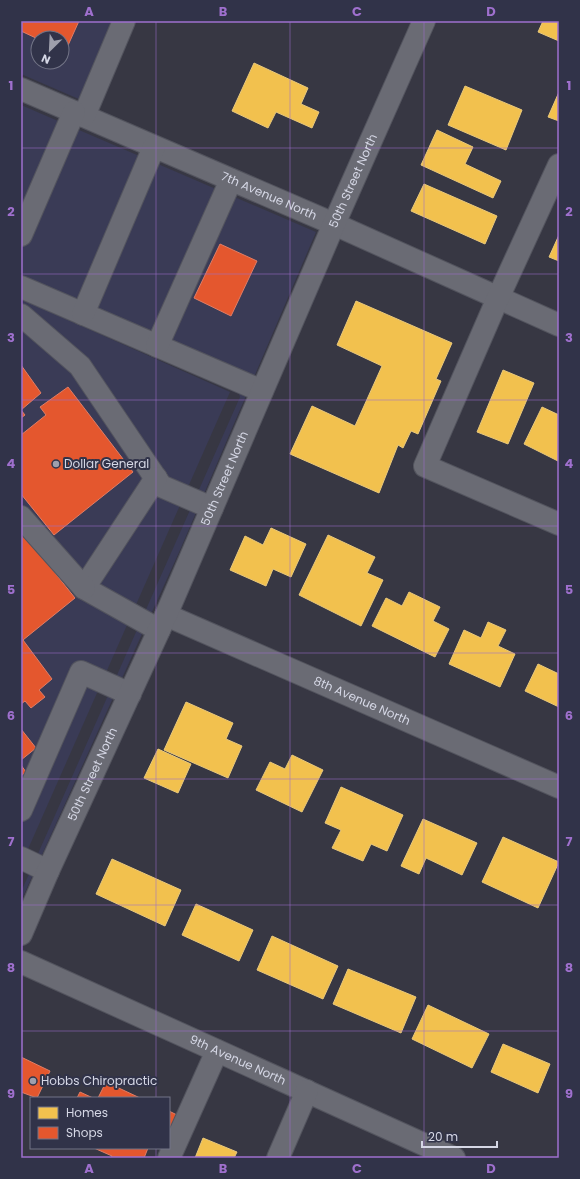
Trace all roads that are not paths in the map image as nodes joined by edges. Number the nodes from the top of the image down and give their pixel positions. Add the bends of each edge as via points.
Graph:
1 (124, 21) edge
2 (424, 21) edge
3 (21, 89) edge
4 (79, 114) junction
5 (154, 146) junction
6 (559, 165) edge
7 (231, 180) junction
8 (334, 224) junction
9 (21, 234) edge
10 (21, 287) edge
11 (498, 298) junction
12 (83, 314) junction
13 (21, 315) edge
14 (559, 325) edge
15 (157, 346) junction
16 (262, 391) junction
17 (156, 478) junction
18 (212, 508) junction
19 (21, 518) edge
20 (559, 524) edge
21 (84, 588) junction
22 (162, 622) junction
23 (130, 694) junction
24 (559, 788) edge
25 (21, 810) edge
26 (21, 858) edge
27 (48, 871) junction
28 (21, 934) edge
29 (21, 962) edge
30 (217, 1051) junction
31 (307, 1091) junction
32 (169, 1158) edge
33 (278, 1158) edge
34 (452, 1158) edge

1 - 4 street
2 - 8 street, 50th Street North
3 - 4 street, 7th Avenue North
4 - 5 street, 7th Avenue North
4 - 9 street
5 - 7 street, 7th Avenue North
5 - 12 street
6 - 11 street
7 - 8 street, 7th Avenue North
7 - 15 street
8 - 11 street, 7th Avenue North
8 - 16 street, 50th Street North
10 - 12 street
11 - 14 street, 7th Avenue North
11 - 20 street via 425,466
12 - 15 street
13 - 17 street via 80,366
15 - 16 street
16 - 18 street, 50th Street North
17 - 18 street via 161,486
17 - 21 street
18 - 22 street, 50th Street North
19 - 21 street, 8th Avenue North
21 - 22 street, 8th Avenue North
22 - 23 street, 50th Street North
22 - 24 street, 8th Avenue North
23 - 25 street via 81,672
23 - 27 street, 50th Street North
26 - 27 street
27 - 28 street, 50th Street North
29 - 30 street, 9th Avenue North
30 - 31 street, 9th Avenue North
30 - 32 street
31 - 33 street
31 - 34 street, 9th Avenue North

